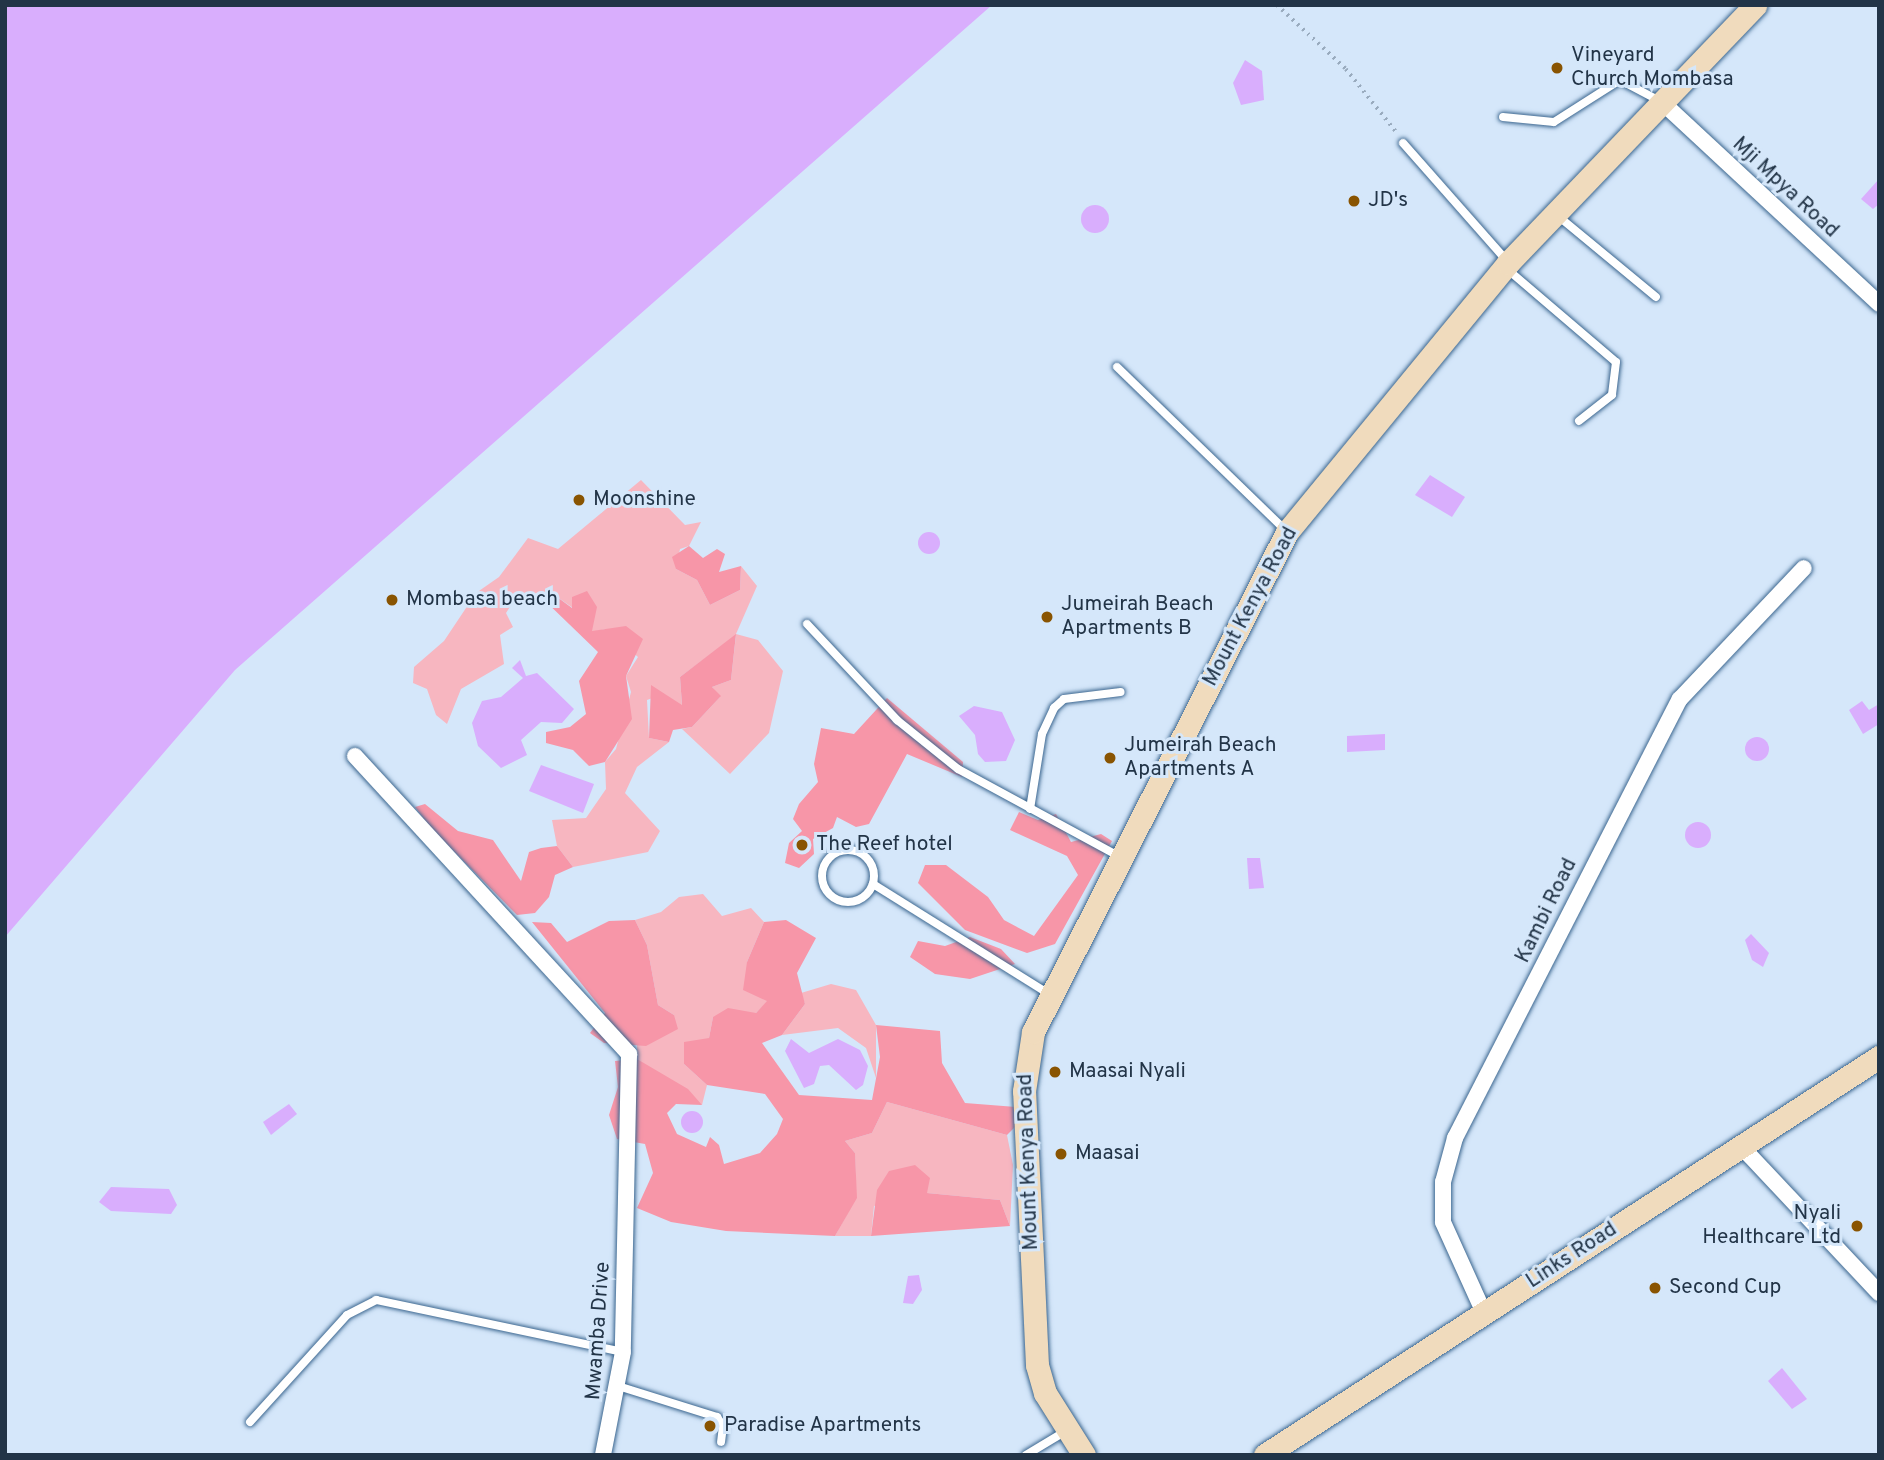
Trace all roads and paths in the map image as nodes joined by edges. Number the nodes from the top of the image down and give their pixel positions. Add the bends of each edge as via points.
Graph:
1 (1277, 5) edge
2 (1755, 5) edge
3 (1663, 103) junction
4 (1503, 117) dead end
5 (1403, 143) joint
6 (1556, 214) junction
7 (1507, 265) junction
8 (1656, 297) dead end
9 (1879, 303) edge
10 (1117, 367) dead end
11 (1579, 421) dead end
12 (1287, 532) junction
13 (1804, 568) dead end
14 (807, 624) dead end
15 (1121, 692) dead end
16 (355, 756) dead end
17 (1030, 808) junction
18 (1121, 858) junction
19 (873, 884) junction
20 (1051, 996) junction
21 (1879, 1057) edge
22 (1740, 1145) junction
23 (1879, 1293) edge
24 (1484, 1313) junction
25 (622, 1352) junction
26 (618, 1386) junction
27 (250, 1422) dead end
28 (1068, 1429) junction
29 (720, 1442) dead end
30 (603, 1455) edge
31 (1026, 1455) edge
32 (1084, 1455) edge
33 (1265, 1455) edge

1 - 5 path via 1346,69
2 - 3 main road, Mount Kenya Road
3 - 4 lane via 1620,80 1554,122
3 - 6 main road, Mount Kenya Road
3 - 9 street, Mji Mpya Road
5 - 7 lane
6 - 7 main road, Mount Kenya Road
6 - 8 lane
7 - 11 lane via 1616,362 1612,395
7 - 12 main road, Mount Kenya Road
10 - 12 lane
12 - 18 main road, Mount Kenya Road
13 - 24 street, Kambi Road via 1680,699 1455,1138 1443,1182 1443,1222
14 - 17 lane via 937,753
15 - 17 lane via 1064,699 1054,708 1042,734
16 - 25 street, Mwamba Drive via 629,1055
17 - 18 lane
18 - 20 main road, Mount Kenya Road
19 - 19 lane via 851,902 836,899 823,882 826,861 853,850 874,869
19 - 20 lane
20 - 28 main road, Mount Kenya Road via 1033,1032 1024,1091 1037,1365 1045,1394
21 - 22 main road, Links Road
22 - 23 street
22 - 24 main road, Links Road
24 - 33 main road, Links Road
25 - 26 street, Mwamba Drive
25 - 27 lane via 376,1300 346,1315
26 - 29 lane via 717,1417 723,1426
26 - 30 street, Mwamba Drive
28 - 31 lane
28 - 32 main road, Mount Kenya Road

